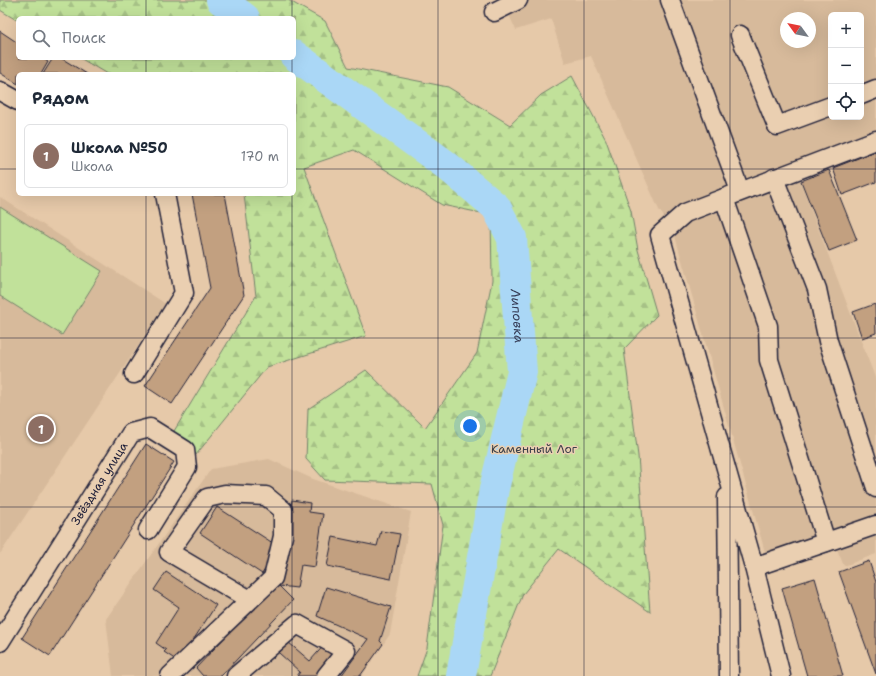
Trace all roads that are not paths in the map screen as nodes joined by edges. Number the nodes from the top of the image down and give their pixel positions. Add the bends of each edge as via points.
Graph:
1 (518, 0) edge
2 (670, 0) edge
3 (494, 12) dead end
4 (740, 35) dead end
5 (876, 89) edge
6 (0, 91) edge
7 (864, 94) edge
8 (16, 100) edge
9 (828, 107) edge
10 (876, 140) edge
11 (774, 178) junction
12 (740, 191) junction
13 (165, 196) edge
14 (724, 198) junction
15 (134, 374) dead end
16 (727, 471) junction
17 (876, 488) edge
18 (876, 525) edge
19 (148, 530) dead end
20 (826, 542) junction
21 (754, 566) junction
22 (250, 600) junction
23 (0, 642) edge
24 (170, 676) edge
25 (236, 676) edge
26 (326, 676) edge
27 (729, 676) edge
28 (781, 676) edge

1 - 3 street
2 - 12 street
4 - 9 street via 777,126
5 - 7 street
6 - 8 street
10 - 11 street
11 - 12 street
11 - 17 street via 817,289 828,341
12 - 14 street
13 - 15 street via 184,293
14 - 16 street via 684,213 660,235
14 - 20 street via 768,326 769,360
16 - 21 street
16 - 27 street
18 - 20 street
19 - 23 street, Звёздная улица via 187,468 185,450 150,428 131,433
20 - 21 street
21 - 28 street
22 - 22 street via 273,578 283,536 283,510 266,496 225,494 207,498 169,552
22 - 24 street
25 - 26 street via 297,624 346,651

